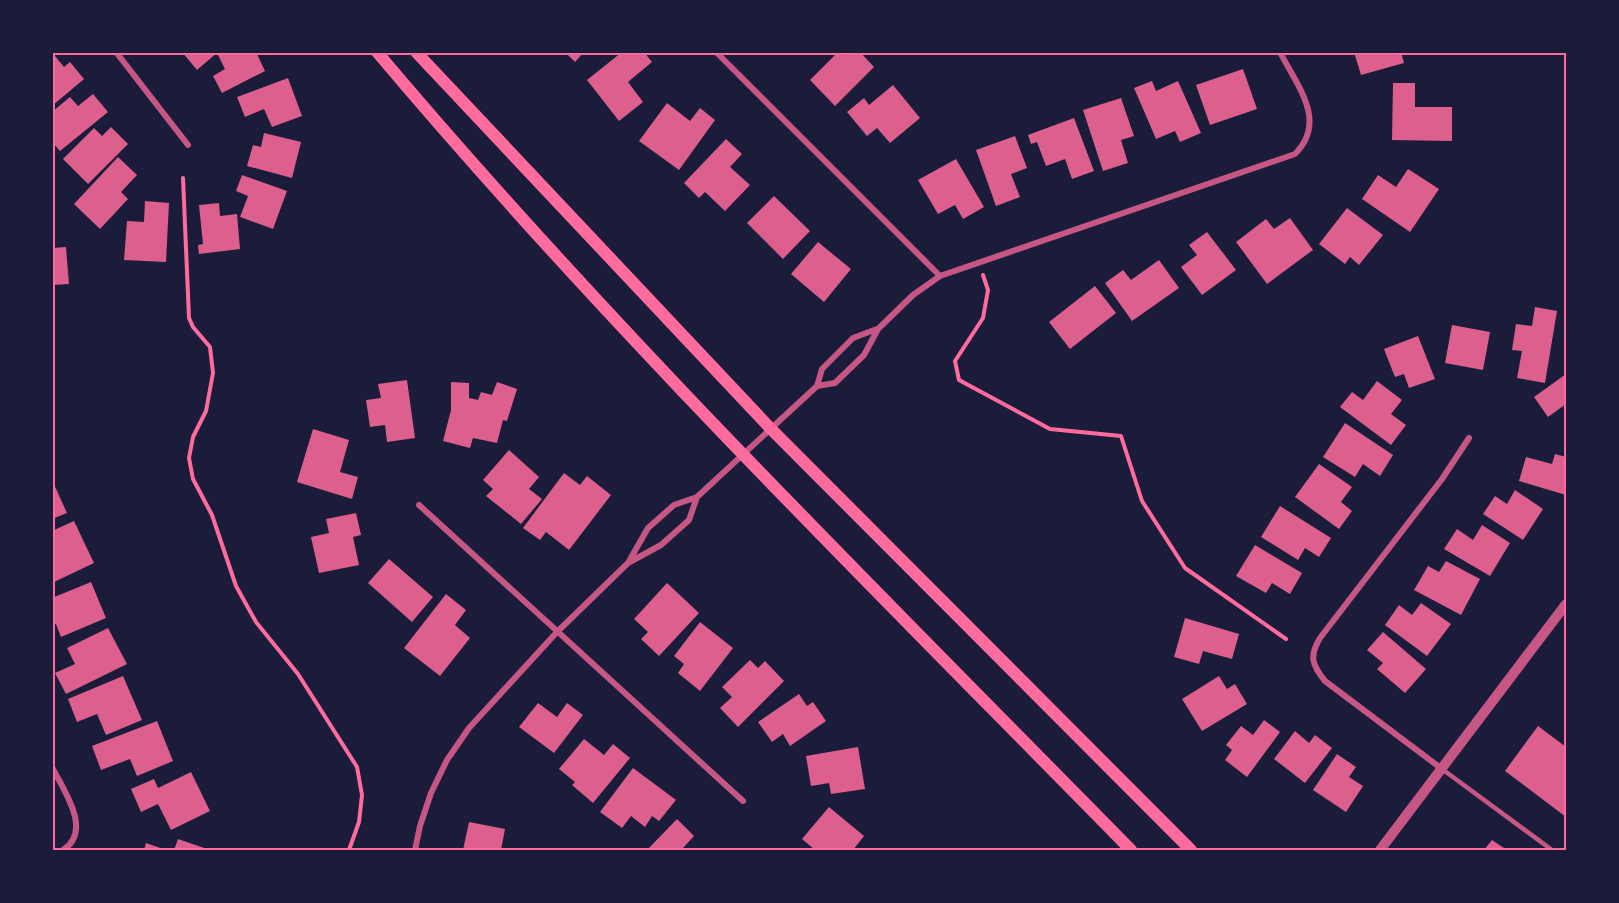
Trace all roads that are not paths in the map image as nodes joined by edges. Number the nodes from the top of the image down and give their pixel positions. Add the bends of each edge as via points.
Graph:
1 (116, 52) edge
2 (376, 52) edge
3 (416, 52) edge
4 (716, 52) edge
5 (1280, 52) edge
6 (188, 145) dead end
7 (940, 276) junction
8 (878, 329) junction
9 (817, 386) junction
10 (771, 429) junction
11 (1469, 438) dead end
12 (742, 454) junction
13 (697, 497) junction
14 (419, 505) dead end
15 (628, 563) junction
16 (1566, 604) edge
17 (557, 632) junction
18 (52, 767) edge
19 (1442, 769) junction
20 (743, 801) dead end
21 (63, 850) edge
22 (415, 850) edge
23 (1131, 850) edge
24 (1191, 850) edge
25 (1380, 850) edge
26 (1552, 850) edge

1 - 6 street
2 - 12 main road via 530,229
3 - 10 main road
4 - 7 street
5 - 7 street via 1310,119 1308,138 1295,154
7 - 8 street via 913,295
8 - 9 street via 854,338 822,369
8 - 9 street via 864,355 835,383
9 - 10 street
10 - 12 street
10 - 24 main road
11 - 19 street via 1312,652 1325,681
12 - 13 street
12 - 23 main road
13 - 15 street via 674,505 648,528
13 - 15 street via 689,520 661,545
14 - 17 street
15 - 17 street
16 - 19 street
17 - 20 street
17 - 22 street via 457,744 431,793
18 - 21 street via 77,824 71,842
19 - 25 street
19 - 26 lane

